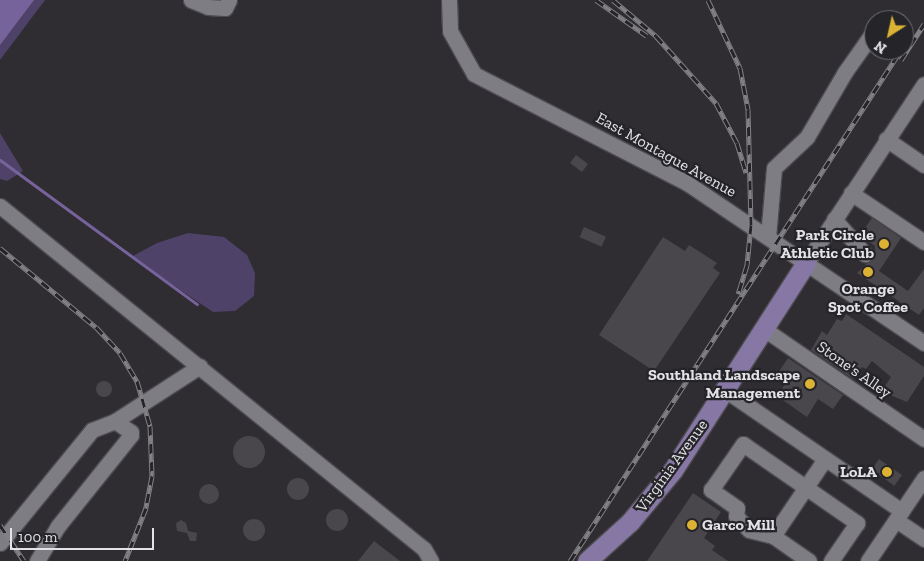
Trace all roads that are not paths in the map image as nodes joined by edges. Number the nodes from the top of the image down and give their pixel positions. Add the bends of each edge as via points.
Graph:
1 (191, 0) edge
2 (229, 0) edge
3 (449, 0) edge
4 (864, 46) edge
5 (924, 84) edge
6 (886, 139) junction
7 (924, 165) edge
8 (851, 193) junction
9 (0, 206) edge
10 (834, 219) junction
11 (768, 237) junction
12 (924, 242) edge
13 (865, 254) dead end
14 (806, 264) junction
15 (764, 329) junction
16 (924, 343) edge
17 (200, 366) junction
18 (725, 390) junction
19 (114, 421) junction
20 (924, 439) edge
21 (825, 458) junction
22 (924, 478) edge
23 (806, 487) junction
24 (899, 515) junction
25 (773, 536) junction
26 (924, 539) edge
27 (0, 543) edge
28 (37, 561) edge
29 (430, 561) edge
30 (587, 561) edge
31 (809, 561) edge
32 (831, 561) edge
33 (868, 561) edge

1 - 2 street via 208,7 225,8
3 - 11 street, East Montague Avenue via 450,31 474,74 687,183
4 - 11 street via 806,137 774,168
5 - 6 street, Virginia Avenue
6 - 7 street
6 - 8 street, Virginia Avenue
8 - 10 street, Virginia Avenue
8 - 12 street
9 - 17 street
10 - 13 street
10 - 14 street, Virginia Avenue
11 - 14 street, East Montague Avenue
14 - 15 main road, Virginia Avenue
14 - 16 street, East Montague Avenue
15 - 18 main road, Virginia Avenue
15 - 20 street, Stone's Alley
17 - 19 street
17 - 29 street via 424,549
18 - 21 street
18 - 30 main road, Virginia Avenue via 659,488 630,522
19 - 27 street via 92,430
19 - 28 street via 131,435 58,526
21 - 23 street
21 - 24 street
22 - 24 street
23 - 25 street
23 - 25 street via 743,444 711,490 737,508 736,516 749,530
23 - 32 street via 857,524
24 - 26 street
24 - 33 street
25 - 31 street

